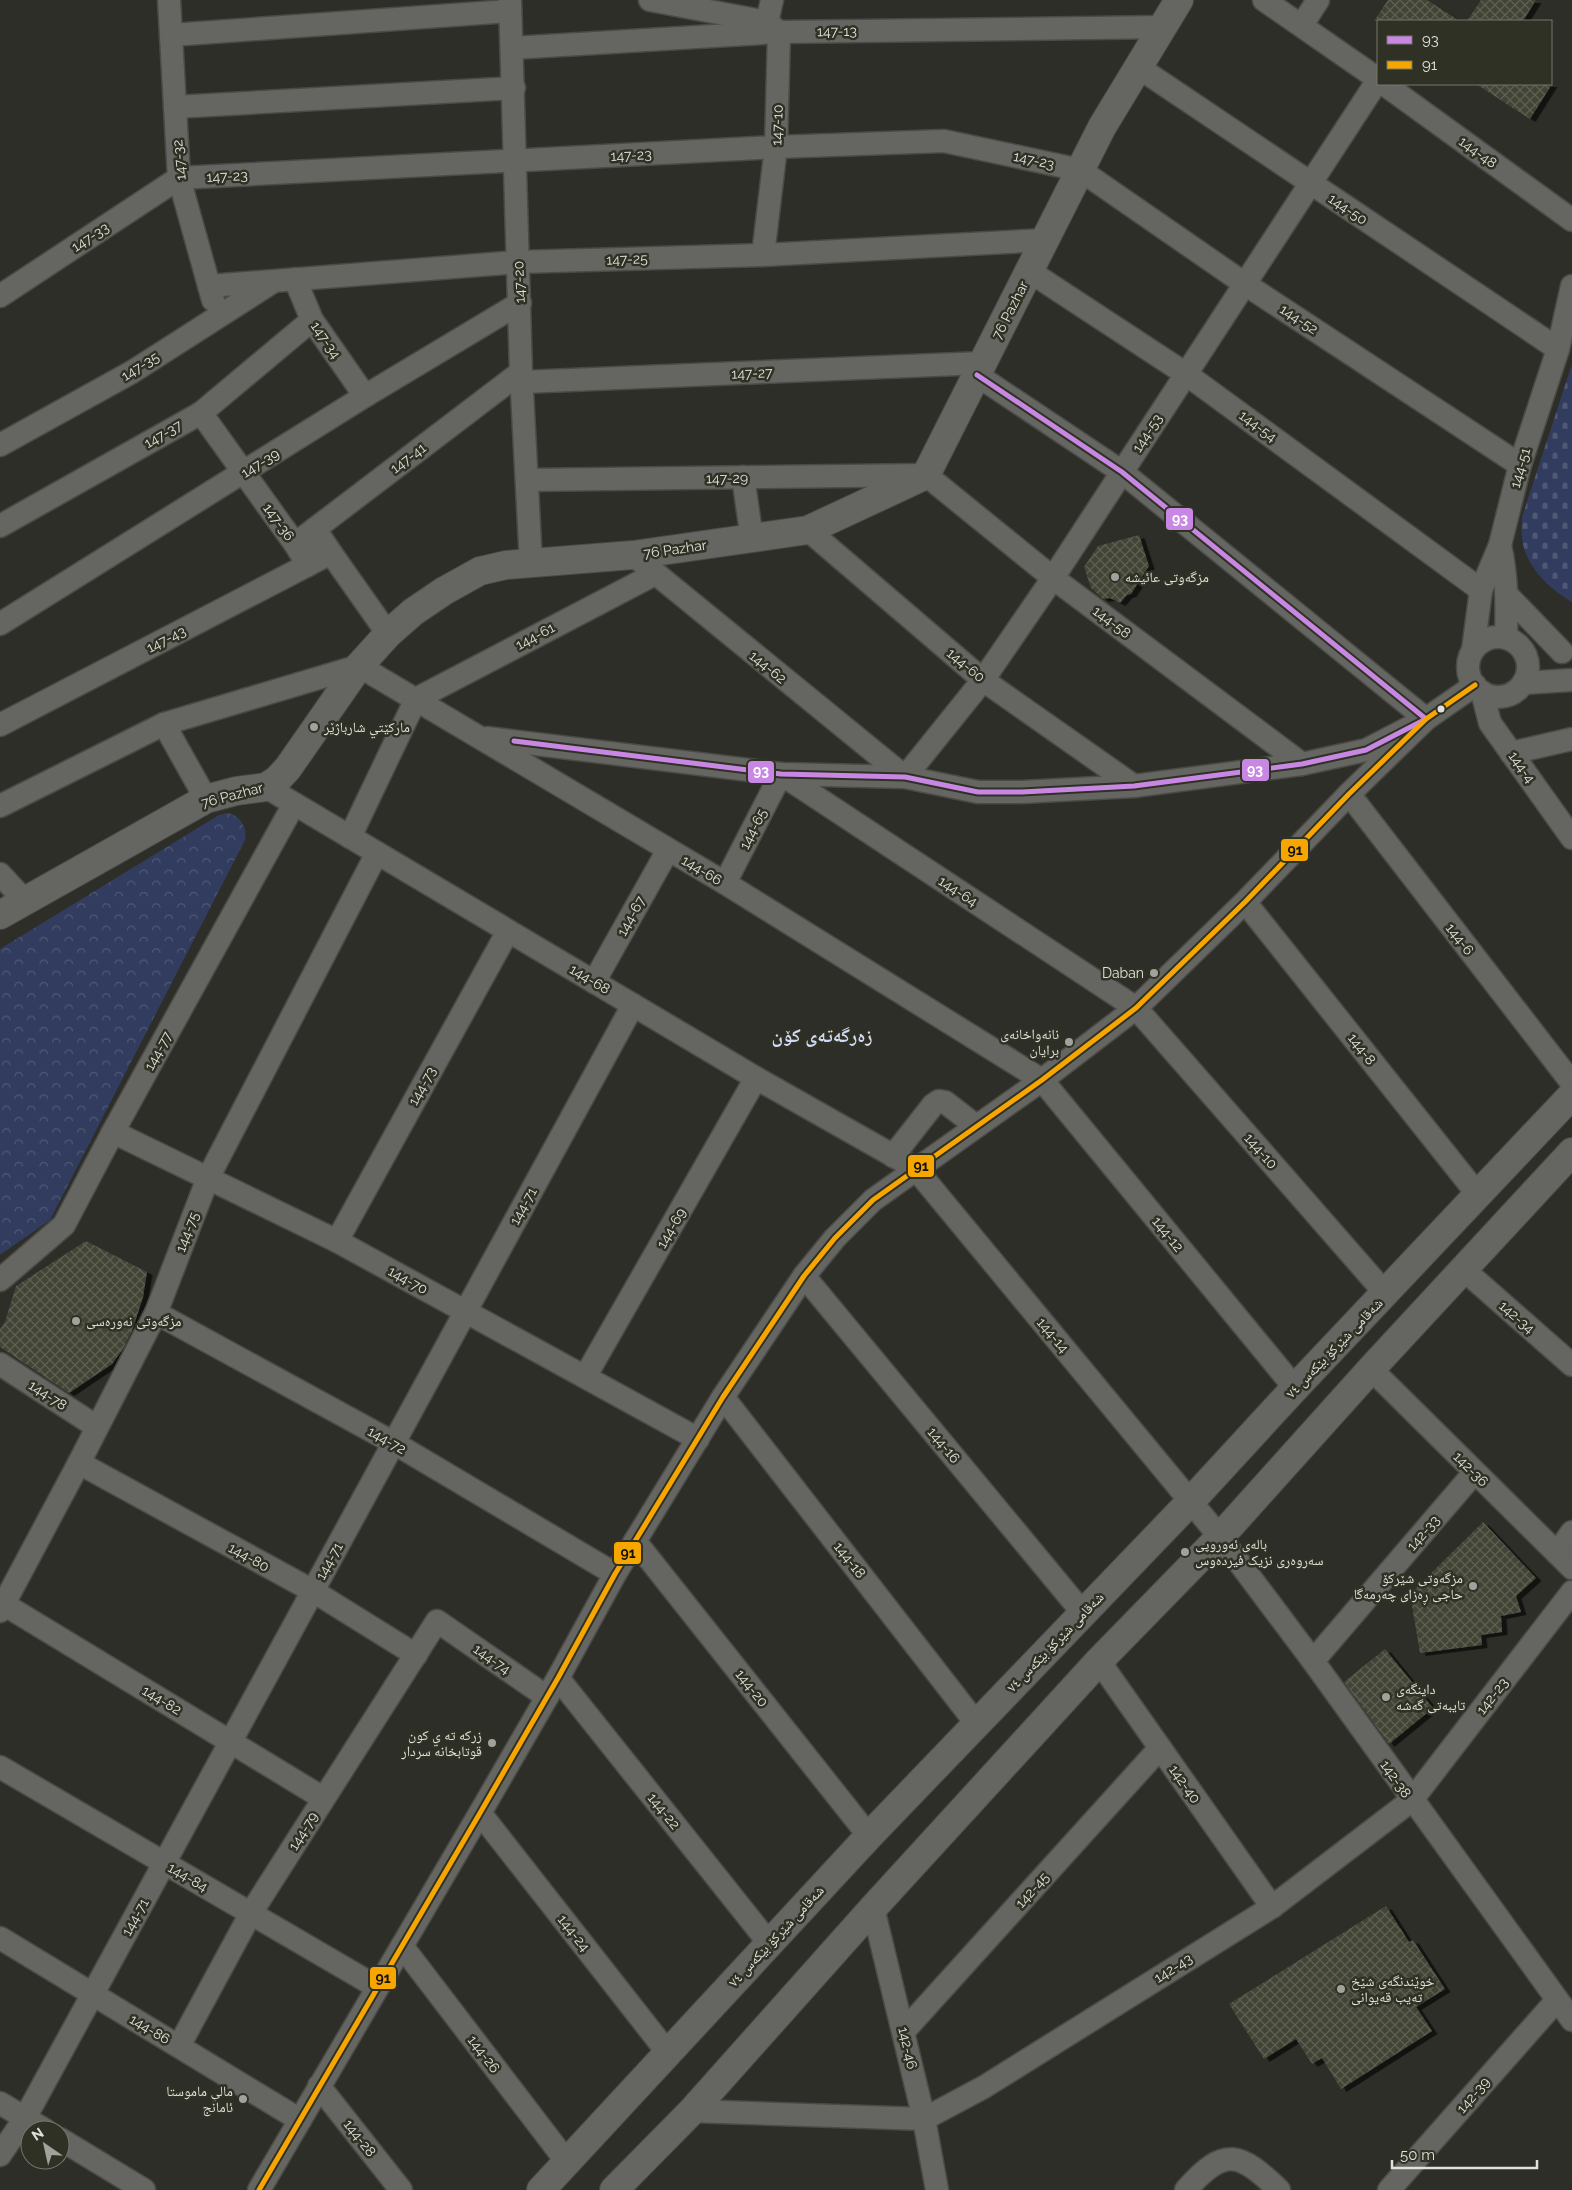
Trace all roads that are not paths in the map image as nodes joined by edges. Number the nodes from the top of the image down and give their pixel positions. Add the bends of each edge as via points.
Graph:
1 (169, 0) edge
2 (650, 0) edge
3 (772, 0) edge
4 (1264, 0) edge
5 (1318, 0) edge
6 (510, 5) edge
7 (1170, 8) edge
8 (1302, 26) junction
9 (773, 27) junction
10 (171, 35) junction
11 (512, 48) junction
12 (1138, 67) junction
13 (1377, 79) edge
14 (1377, 82) edge
15 (1385, 85) edge
16 (514, 88) junction
17 (175, 107) junction
18 (776, 147) junction
19 (516, 161) junction
20 (1080, 170) junction
21 (179, 178) junction
22 (1310, 184) junction
23 (1572, 220) edge
24 (1045, 240) junction
25 (762, 255) junction
26 (518, 262) junction
27 (1029, 271) junction
28 (285, 280) junction
29 (1245, 284) junction
30 (209, 286) junction
31 (1572, 286) edge
32 (0, 296) edge
33 (520, 303) junction
34 (218, 316) junction
35 (312, 320) junction
36 (1558, 349) junction
37 (980, 369) junction
38 (1186, 374) junction
39 (521, 377) junction
40 (365, 396) junction
41 (201, 413) junction
42 (0, 445) edge
43 (1520, 465) junction
44 (1122, 472) junction
45 (243, 474) junction
46 (926, 475) junction
47 (743, 477) junction
48 (527, 480) junction
49 (0, 526) edge
50 (808, 530) junction
51 (752, 539) junction
52 (1500, 545) junction
53 (312, 548) junction
54 (633, 555) junction
55 (531, 564) junction
56 (654, 574) junction
57 (1053, 578) junction
58 (1481, 590) junction
59 (1507, 595) junction
60 (0, 624) edge
61 (388, 634) junction
62 (1514, 643) junction
63 (1567, 654) edge
64 (359, 666) junction
65 (1474, 674) junction
66 (983, 680) junction
67 (1572, 680) edge
68 (1523, 683) junction
69 (416, 699) junction
70 (1429, 716) junction
71 (164, 724) junction
72 (0, 725) edge
73 (480, 736) junction
74 (1572, 739) edge
75 (1511, 753) junction
76 (1302, 764) junction
77 (781, 774) junction
78 (905, 777) junction
79 (1134, 786) junction
80 (266, 787) junction
81 (1349, 794) junction
82 (206, 799) junction
83 (294, 804) junction
84 (0, 806) edge
85 (350, 837) junction
86 (1572, 838) edge
87 (668, 850) junction
88 (377, 853) junction
89 (0, 874) edge
90 (725, 884) junction
91 (25, 901) junction
92 (1245, 902) junction
93 (0, 915) edge
94 (508, 931) junction
95 (594, 982) junction
96 (633, 1005) junction
97 (1136, 1008) junction
98 (756, 1078) junction
99 (1042, 1080) junction
100 (1572, 1083) edge
101 (1572, 1096) edge
102 (976, 1126) junction
103 (113, 1132) junction
104 (893, 1156) junction
105 (1570, 1157) edge
106 (916, 1168) junction
107 (208, 1178) junction
108 (1479, 1196) junction
109 (336, 1241) junction
110 (1463, 1269) junction
111 (804, 1276) junction
112 (0, 1280) edge
113 (1386, 1294) junction
114 (466, 1312) junction
115 (156, 1313) junction
116 (0, 1364) edge
117 (1572, 1365) edge
118 (1371, 1369) junction
119 (585, 1377) junction
120 (1295, 1388) junction
121 (723, 1397) junction
122 (97, 1427) junction
123 (698, 1439) junction
124 (394, 1443) junction
125 (79, 1463) junction
126 (1474, 1473) junction
127 (1191, 1501) junction
128 (1572, 1532) edge
129 (1220, 1537) junction
130 (635, 1541) junction
131 (1564, 1561) edge
132 (615, 1574) junction
133 (312, 1592) junction
134 (1572, 1592) edge
135 (1, 1605) edge
136 (1084, 1613) junction
137 (437, 1621) joint
138 (416, 1655) junction
139 (1099, 1661) junction
140 (1313, 1661) junction
141 (553, 1688) junction
142 (976, 1723) junction
143 (230, 1741) junction
144 (1160, 1748) junction
145 (0, 1767) edge
146 (323, 1798) junction
147 (1412, 1800) junction
148 (480, 1814) junction
149 (869, 1836) junction
150 (164, 1863) junction
151 (1272, 1907) junction
152 (873, 1908) junction
153 (250, 1913) junction
154 (0, 1938) edge
155 (769, 1943) junction
156 (402, 1946) junction
157 (377, 1987) junction
158 (92, 1994) junction
159 (1557, 2000) junction
160 (1572, 2020) edge
161 (904, 2032) junction
162 (179, 2046) junction
163 (668, 2053) junction
164 (319, 2086) junction
165 (0, 2103) edge
166 (692, 2111) junction
167 (25, 2118) junction
168 (924, 2119) junction
169 (28, 2120) edge
170 (300, 2120) junction
171 (70, 2145) edge
172 (0, 2155) edge
173 (567, 2162) junction
174 (1193, 2182) edge
175 (144, 2190) edge
176 (259, 2190) edge
177 (401, 2190) edge
178 (540, 2190) edge
179 (614, 2190) edge
180 (937, 2190) edge
181 (1279, 2190) edge
182 (1389, 2190) edge

1 - 10 street, 147-32
2 - 9 street
3 - 9 street, 147-10
4 - 8 street
5 - 8 street
6 - 10 street
6 - 11 street, 147-20
7 - 9 street, 147-13
7 - 12 street, 76 Pazhar
8 - 13 street
9 - 11 street, 147-13
9 - 18 street, 147-10
10 - 17 street, 147-32
11 - 16 street, 147-20
12 - 20 street, 76 Pazhar
12 - 22 street, 144-50
14 - 22 street, 144-53
15 - 23 street, 144-48
16 - 17 street
16 - 19 street, 147-20
17 - 21 street, 147-32
18 - 19 street, 147-23
18 - 20 street, 147-23 via 944,141
18 - 25 street, 147-10
19 - 21 street, 147-23
19 - 26 street, 147-20
20 - 24 street, 76 Pazhar
20 - 29 street, 144-52
21 - 30 street, 147-32
21 - 32 street, 147-33
22 - 29 street, 144-53
22 - 36 street, 144-50
24 - 25 street, 147-25
24 - 27 street, 76 Pazhar
25 - 26 street, 147-25
26 - 28 street, 147-25
26 - 33 street, 147-20
27 - 37 street, 76 Pazhar
27 - 38 street, 144-54
28 - 30 street, 147-25
28 - 34 street, 147-35
28 - 35 street, 147-34
29 - 38 street, 144-53
29 - 43 street, 144-52
30 - 34 street, 147-32
31 - 36 street, 144-51
33 - 39 street, 147-20
33 - 40 street, 147-39
34 - 42 street, 147-35 via 132,372
35 - 40 street, 147-34
35 - 41 street, 147-37
36 - 43 street, 144-51
37 - 39 street, 147-27
37 - 44 street
37 - 46 street, 76 Pazhar
38 - 44 street, 144-53
38 - 58 street, 144-54
39 - 48 street, 147-20
39 - 53 street, 147-41
40 - 45 street, 147-39
41 - 45 street, 147-36
41 - 49 street, 147-37
43 - 52 street, 144-51
44 - 57 street, 144-53
44 - 70 street
45 - 53 street, 147-36
45 - 60 street, 147-39
46 - 47 street, 147-29
46 - 50 street, 76 Pazhar
46 - 57 street, 144-58
47 - 48 street, 147-29
47 - 51 street
48 - 55 street, 147-20
50 - 51 street, 76 Pazhar
50 - 66 street, 144-60
51 - 54 street, 76 Pazhar
52 - 58 street, 144-51
52 - 59 street
53 - 61 street, 147-36
53 - 72 street, 147-43
54 - 55 street, 76 Pazhar
54 - 56 street, 144-62
55 - 61 street, 76 Pazhar via 480,571 436,596
56 - 69 street, 144-61
56 - 78 street, 144-62
57 - 66 street, 144-53
57 - 76 street, 144-58
58 - 65 street, 144-51
59 - 62 street
59 - 63 street
61 - 64 street, 76 Pazhar
62 - 63 street
62 - 65 street via 1488,638
62 - 68 street via 1528,665
64 - 69 street, 144-66
64 - 71 street
64 - 80 street, 76 Pazhar via 288,768
65 - 68 street via 1500,697 1509,695
65 - 70 street
65 - 75 street, 144-4 via 1490,722
66 - 78 street, 144-53
66 - 79 street, 144-60
67 - 68 street
69 - 73 street, 144-66
69 - 85 street
70 - 76 street via 1366,750
70 - 81 street
71 - 82 street
71 - 84 street
73 - 77 street
73 - 87 street, 144-66
74 - 75 street
75 - 86 street, 144-4
76 - 79 street
77 - 78 street
77 - 90 street, 144-65
77 - 97 street, 144-64
78 - 79 street via 978,792
80 - 82 street, 76 Pazhar via 236,790
80 - 83 street, 144-68
81 - 92 street
81 - 100 street, 144-6
82 - 91 street, 76 Pazhar
83 - 85 street, 144-68
83 - 103 street, 144-77
85 - 88 street, 144-68
87 - 90 street, 144-66
87 - 95 street, 144-67
88 - 94 street, 144-68
88 - 107 street, 144-75
89 - 91 street
90 - 99 street, 144-66
91 - 93 street, 76 Pazhar
92 - 97 street
92 - 108 street, 144-8
94 - 95 street, 144-68
94 - 109 street, 144-73
95 - 96 street, 144-68
96 - 98 street, 144-68
96 - 114 street, 144-71
97 - 99 street
97 - 113 street, 144-10
98 - 104 street, 144-68
98 - 119 street, 144-69
99 - 102 street
99 - 120 street, 144-12
101 - 108 street, شەقامی شێرکۆ بێکەس ٧٤
102 - 104 street via 945,1102 939,1101 933,1104
102 - 106 street
103 - 107 street, 144-70
103 - 112 street, 144-77 via 64,1225
104 - 106 street, 144-68
105 - 110 street
106 - 111 street via 873,1200 834,1238
106 - 127 street, 144-14
107 - 109 street, 144-70
107 - 115 street, 144-75
108 - 113 street, شەقامی شێرکۆ بێکەس ٧٤
109 - 114 street, 144-70
110 - 117 street, 142-34
110 - 118 street
111 - 121 street
111 - 136 street, 144-16
113 - 120 street, شەقامی شێرکۆ بێکەس ٧٤
114 - 119 street, 144-70
114 - 124 street, 144-71
115 - 122 street, 144-75
115 - 124 street, 144-72
116 - 122 street, 144-78
118 - 126 street, 142-36
118 - 129 street
119 - 123 street, 144-70
120 - 127 street, شەقامی شێرکۆ بێکەس ٧٤
121 - 123 street
121 - 142 street, 144-18
122 - 125 street, 144-75
123 - 130 street
124 - 132 street, 144-72
124 - 133 street, 144-71
125 - 133 street, 144-80
125 - 135 street, 144-75
126 - 131 street, 142-36
126 - 140 street, 142-33
127 - 129 street, 144-14
127 - 136 street, شەقامی شێرکۆ بێکەس ٧٤
128 - 131 street
129 - 139 street
129 - 140 street, 142-38
130 - 132 street
130 - 149 street, 144-20
132 - 141 street
133 - 138 street, 144-80
133 - 143 street, 144-71
134 - 147 street, 142-23
135 - 143 street, 144-82
136 - 142 street, شەقامی شێرکۆ بێکەس ٧٤
137 - 138 street, 144-79
137 - 141 street, 144-74
138 - 146 street, 144-79
139 - 144 street, 142-40
139 - 152 street
140 - 147 street, 142-38
141 - 148 street
141 - 155 street, 144-22
142 - 149 street, شەقامی شێرکۆ بێکەس ٧٤
143 - 146 street, 144-82
143 - 150 street, 144-71
144 - 151 street, 142-40
144 - 161 street, 142-45
145 - 150 street, 144-84
146 - 153 street, 144-79
147 - 151 street, 142-43
147 - 159 street, 142-38
148 - 156 street
148 - 163 street, 144-24
149 - 155 street, شەقامی شێرکۆ بێکەس ٧٤
150 - 153 street, 144-84
150 - 158 street, 144-71
151 - 168 street, 142-43 via 984,2087
152 - 161 street, 142-46
152 - 166 street
153 - 157 street, 144-84
153 - 162 street, 144-79
154 - 158 street, 144-86
155 - 163 street, شەقامی شێرکۆ بێکەس ٧٤
156 - 157 street
156 - 173 street, 144-26
157 - 164 street
158 - 162 street, 144-86
158 - 167 street, 144-71
159 - 160 street, 142-38
159 - 182 street, 142-39
161 - 168 street, 142-46
162 - 170 street, 144-86
163 - 173 street, شەقامی شێرکۆ بێکەس ٧٤
164 - 170 street
164 - 177 street, 144-28
165 - 167 street
166 - 168 street
166 - 179 street
167 - 169 street
167 - 172 street, 144-71
168 - 180 street, 142-46
170 - 176 street
171 - 175 street
173 - 178 street, شەقامی شێرکۆ بێکەس ٧٤
174 - 181 street via 1209,2166 1220,2160 1232,2159 1255,2167

